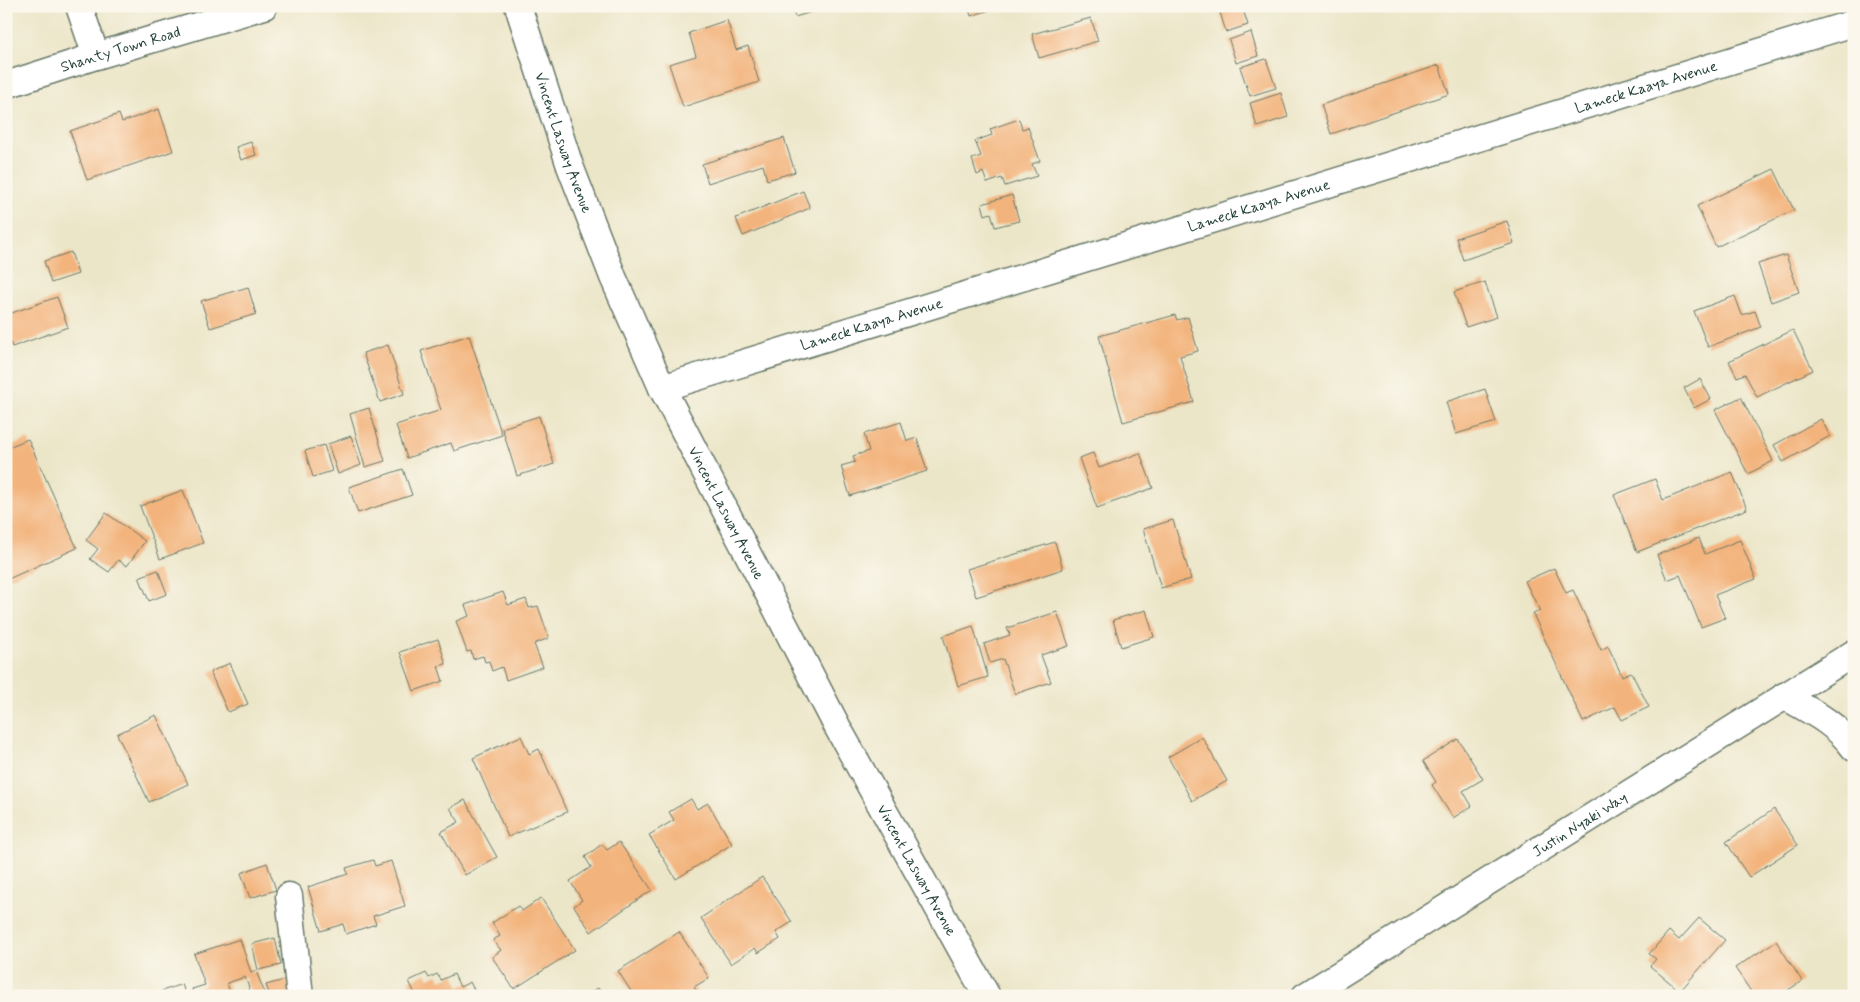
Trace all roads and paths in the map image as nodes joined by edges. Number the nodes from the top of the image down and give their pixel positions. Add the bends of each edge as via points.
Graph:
1 (79, 6) edge
2 (518, 6) edge
3 (256, 7) edge
4 (1854, 23) edge
5 (96, 56) junction
6 (6, 85) edge
7 (662, 388) junction
8 (1854, 653) edge
9 (1784, 696) junction
10 (1854, 748) edge
11 (289, 896) dead end
12 (300, 996) edge
13 (987, 996) edge
14 (1305, 996) edge

1 - 5 street
2 - 7 street, Vincent Lasway Avenue via 577,184
3 - 5 street, Shanty Town Road
4 - 7 street, Lameck Kaaya Avenue
5 - 6 street, Shanty Town Road
7 - 13 street, Vincent Lasway Avenue via 839,730
8 - 9 street, Justin Nyaki Way
9 - 10 street via 1827,721
9 - 14 street, Justin Nyaki Way
11 - 12 street

